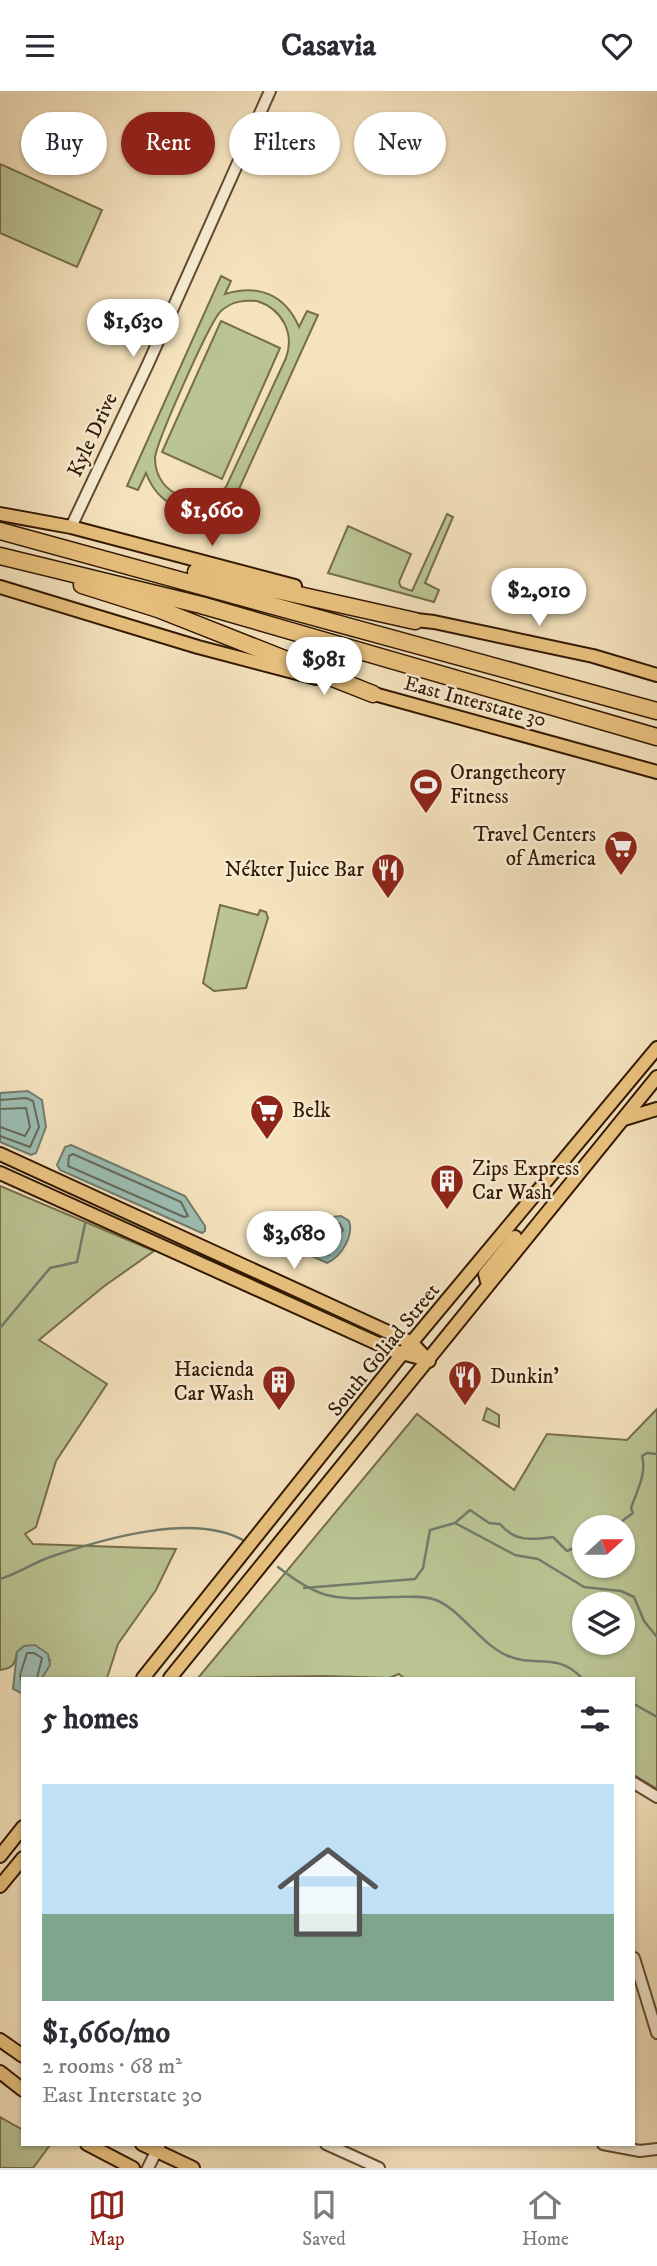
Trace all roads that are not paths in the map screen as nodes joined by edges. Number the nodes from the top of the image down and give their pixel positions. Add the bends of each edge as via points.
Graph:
1 (270, 91) edge
2 (0, 514) edge
3 (71, 527) junction
4 (0, 531) edge
5 (0, 557) edge
6 (117, 561) junction
7 (0, 587) edge
8 (415, 621) junction
9 (657, 675) edge
10 (373, 694) junction
11 (657, 711) edge
12 (657, 737) edge
13 (657, 772) edge
14 (657, 1048) edge
15 (646, 1063) junction
16 (657, 1072) edge
17 (657, 1077) edge
18 (657, 1108) edge
19 (617, 1122) junction
20 (0, 1154) edge
21 (0, 1173) edge
22 (45, 1174) junction
23 (37, 1191) junction
24 (530, 1200) junction
25 (213, 1252) junction
26 (207, 1266) junction
27 (268, 1278) junction
28 (488, 1285) junction
29 (263, 1291) junction
30 (412, 1343) junction
31 (402, 1354) junction
32 (429, 1360) junction
33 (145, 1677) edge
34 (171, 1677) edge
35 (635, 1784) edge
36 (657, 1797) edge
37 (21, 1830) edge
38 (0, 1856) edge
39 (21, 1860) edge
40 (0, 1886) edge
41 (635, 1961) edge
42 (645, 1996) junction
43 (635, 2000) edge
44 (657, 2033) edge
45 (0, 2040) edge
46 (21, 2055) edge
47 (0, 2072) edge
48 (21, 2088) edge
49 (91, 2146) edge
50 (330, 2146) edge
51 (614, 2146) edge
52 (158, 2148) edge
53 (657, 2149) edge
54 (133, 2168) edge
55 (148, 2168) edge
56 (193, 2168) edge
57 (379, 2168) edge

1 - 3 street, Kyle Drive
2 - 3 main road
3 - 8 main road
4 - 6 highway
5 - 10 highway via 158,609
5 - 12 highway via 201,605
6 - 8 highway via 159,564
6 - 11 highway
7 - 10 main road, East Interstate 30
8 - 9 main road via 593,656
10 - 13 main road, East Interstate 30
14 - 15 main road, South Goliad Street
15 - 16 street
15 - 24 main road, South Goliad Street
17 - 19 main road, South Goliad Street
18 - 19 main road
19 - 28 main road, South Goliad Street
20 - 22 main road
21 - 23 main road
22 - 23 main road
22 - 25 main road
23 - 26 main road
24 - 28 main road via 536,1210 485,1274
24 - 30 main road, South Goliad Street
25 - 26 main road
25 - 27 main road
26 - 29 main road
27 - 29 main road
27 - 30 main road
28 - 32 main road, South Goliad Street
29 - 31 main road
30 - 31 main road, South Goliad Street
30 - 32 main road
31 - 32 main road
31 - 33 main road, South Goliad Street
32 - 34 main road, South Goliad Street
35 - 36 street
37 - 38 main road
39 - 40 main road
41 - 42 street
42 - 43 street
42 - 44 street
45 - 46 main road
47 - 48 main road
49 - 54 main road
50 - 57 street
51 - 53 street
52 - 55 street
52 - 56 main road

